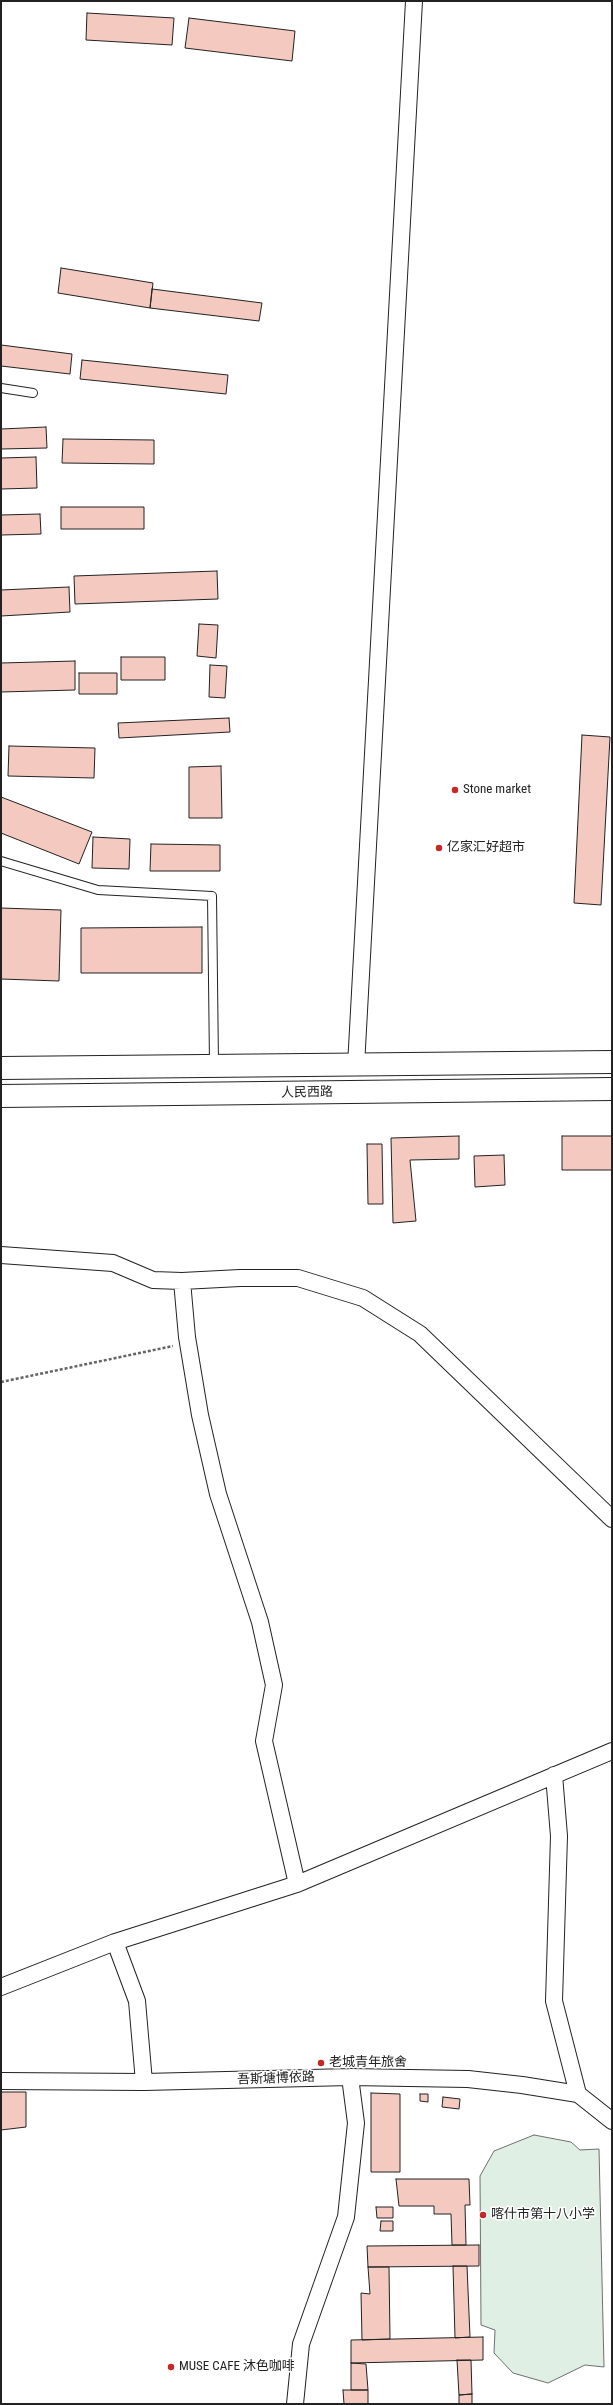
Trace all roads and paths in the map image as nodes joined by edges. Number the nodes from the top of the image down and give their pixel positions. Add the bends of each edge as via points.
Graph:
1 (414, 1) edge
2 (1, 388) edge
3 (33, 393) dead end
4 (1, 861) edge
5 (612, 1062) edge
6 (214, 1066) junction
7 (356, 1066) junction
8 (1, 1068) edge
9 (612, 1089) edge
10 (1, 1096) edge
11 (1, 1255) edge
12 (182, 1281) junction
13 (188, 1343) junction
14 (1, 1382) edge
15 (612, 1519) edge
16 (612, 1751) edge
17 (554, 1775) junction
18 (297, 1884) junction
19 (115, 1942) junction
20 (1, 1987) edge
21 (350, 2077) junction
22 (1, 2081) edge
23 (144, 2082) junction
24 (578, 2094) junction
25 (612, 2121) edge
26 (295, 2404) edge

1 - 7 street
2 - 3 lane
4 - 6 lane via 98,890 212,896
5 - 7 main road, 人民西路
6 - 7 main road, 人民西路
6 - 8 main road, 人民西路
9 - 10 main road, 人民西路
11 - 12 street via 113,1263 153,1280
12 - 13 street
12 - 15 street via 298,1278 364,1298 420,1334
13 - 14 path
13 - 18 street via 200,1415 218,1494 260,1622 274,1685 264,1741
16 - 17 street
17 - 18 street
17 - 24 street via 559,1836 554,2001
18 - 19 street
19 - 20 street
19 - 23 street via 137,2001
21 - 23 street, 吾斯塘博依路
21 - 24 street, 吾斯塘博依路 via 468,2079
21 - 26 street via 356,2123 346,2217 301,2344
22 - 23 street, 吾斯塘博依路
24 - 25 street

